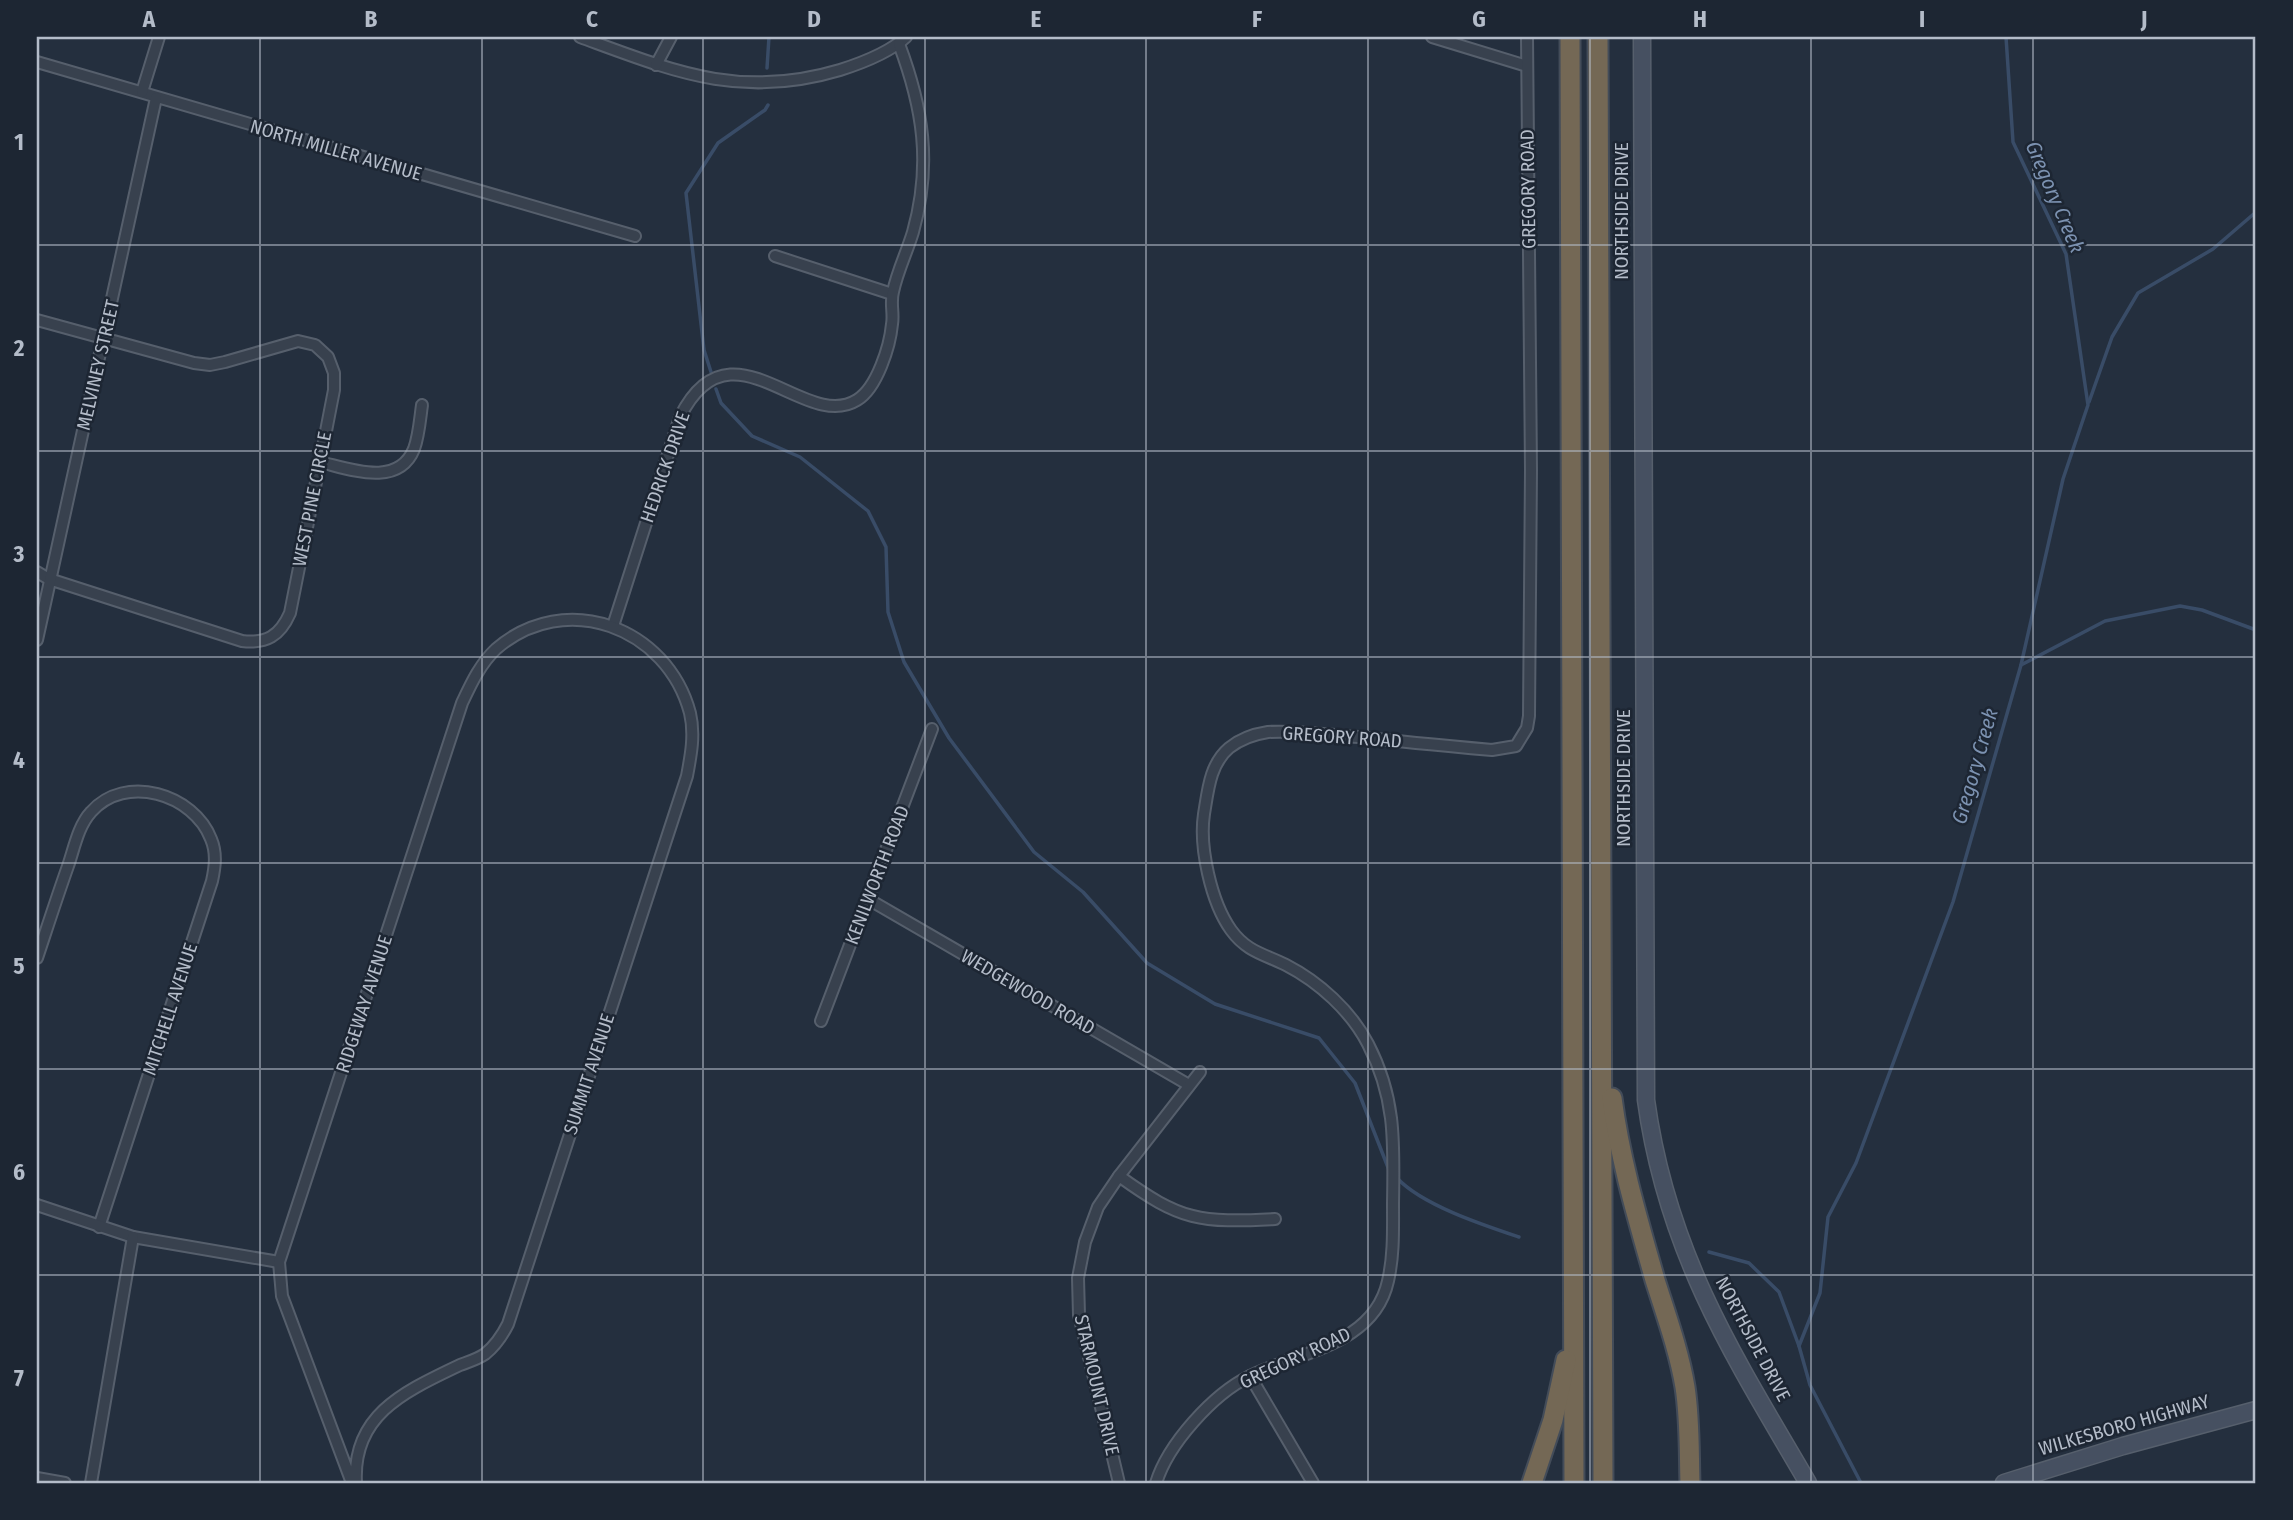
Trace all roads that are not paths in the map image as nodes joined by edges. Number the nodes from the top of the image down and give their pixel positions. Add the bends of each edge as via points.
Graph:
1 (159, 37) edge
2 (580, 37) edge
3 (671, 37) edge
4 (1433, 37) edge
5 (1527, 37) edge
6 (1570, 37) edge
7 (1598, 37) edge
8 (1642, 37) edge
9 (903, 40) edge
10 (37, 62) edge
11 (656, 65) junction
12 (1527, 66) junction
13 (142, 92) junction
14 (156, 98) junction
15 (635, 236) dead end
16 (775, 256) dead end
17 (892, 294) junction
18 (37, 320) edge
19 (105, 338) junction
20 (422, 405) dead end
21 (320, 462) junction
22 (37, 572) edge
23 (49, 579) junction
24 (613, 626) junction
25 (38, 636) edge
26 (932, 729) dead end
27 (868, 900) junction
28 (37, 958) edge
29 (1601, 959) junction
30 (821, 1021) dead end
31 (1200, 1072) dead end
32 (1189, 1085) junction
33 (1119, 1176) junction
34 (37, 1205) edge
35 (1275, 1219) dead end
36 (99, 1227) junction
37 (134, 1237) junction
38 (279, 1262) junction
39 (1574, 1289) junction
40 (1250, 1376) junction
41 (2256, 1410) edge
42 (2043, 1477) edge
43 (37, 1479) edge
44 (65, 1483) edge
45 (91, 1483) edge
46 (354, 1483) edge
47 (1119, 1483) edge
48 (1156, 1483) edge
49 (1313, 1483) edge
50 (1532, 1483) edge
51 (1574, 1483) edge
52 (1604, 1483) edge
53 (1690, 1483) edge
54 (1808, 1483) edge
55 (2004, 1483) edge

1 - 13 street
2 - 11 street
3 - 11 street
4 - 12 street
5 - 12 street, GREGORY ROAD
6 - 39 highway
7 - 29 highway
8 - 54 street, NORTHSIDE DRIVE via 1646,1100 1664,1183 1703,1293
9 - 11 street via 845,69 810,79 763,84 709,79
9 - 17 street, HEDRICK DRIVE via 925,160 914,230
10 - 13 street, NORTH MILLER AVENUE
12 - 40 street, GREGORY ROAD via 1531,470 1527,728 1516,746 1492,750 1267,733 1230,747 1216,763 1209,783 1203,820 1205,858 1214,895 1230,929 1264,957 1317,984 1344,1010 1366,1040 1382,1074 1393,1123 1393,1256 1388,1285 1375,1311 1354,1332 1329,1346
13 - 14 street, NORTH MILLER AVENUE
14 - 15 street, NORTH MILLER AVENUE
14 - 19 street, MELVINEY STREET
16 - 17 street
17 - 24 street, HEDRICK DRIVE via 887,350 860,399 842,407 823,405 741,375 703,385 689,399
18 - 19 street, WEST PINE CIRCLE
19 - 21 street, WEST PINE CIRCLE via 210,365 289,342 315,345 328,357 334,373
19 - 23 street, MELVINEY STREET
20 - 21 street via 413,452 394,469 370,474
21 - 23 street, WEST PINE CIRCLE via 290,613 272,638 242,641
22 - 23 street, WEST PINE CIRCLE
23 - 25 street, MELVINEY STREET
24 - 38 street, RIDGEWAY AVENUE via 582,620 551,622 521,632 495,650 475,674
24 - 46 street, SUMMIT AVENUE via 640,640 663,660 681,686 691,715 693,746 687,776 508,1324 483,1355 403,1394 383,1409 367,1429
26 - 27 street, KENILWORTH ROAD
27 - 30 street, KENILWORTH ROAD
27 - 32 street, WEDGEWOOD ROAD
28 - 36 street, MITCHELL AVENUE via 79,833 91,812 110,797 133,791 178,802 203,822 212,841 212,881
29 - 52 highway
29 - 53 highway via 1604,1047 1617,1134 1685,1387
31 - 32 street, STARMOUNT DRIVE
32 - 33 street, STARMOUNT DRIVE
33 - 35 street via 1149,1198 1201,1219
33 - 47 street, STARMOUNT DRIVE via 1098,1207 1078,1278 1079,1315
34 - 36 street
36 - 37 street
37 - 38 street
37 - 45 street
38 - 46 street, RIDGEWAY AVENUE via 282,1296
39 - 50 highway via 1559,1394
39 - 51 highway
40 - 48 street, GREGORY ROAD via 1188,1430 1171,1451
40 - 49 street
41 - 42 street, WILKESBORO HIGHWAY via 2123,1446
42 - 55 street, WILKESBORO HIGHWAY
43 - 44 street

